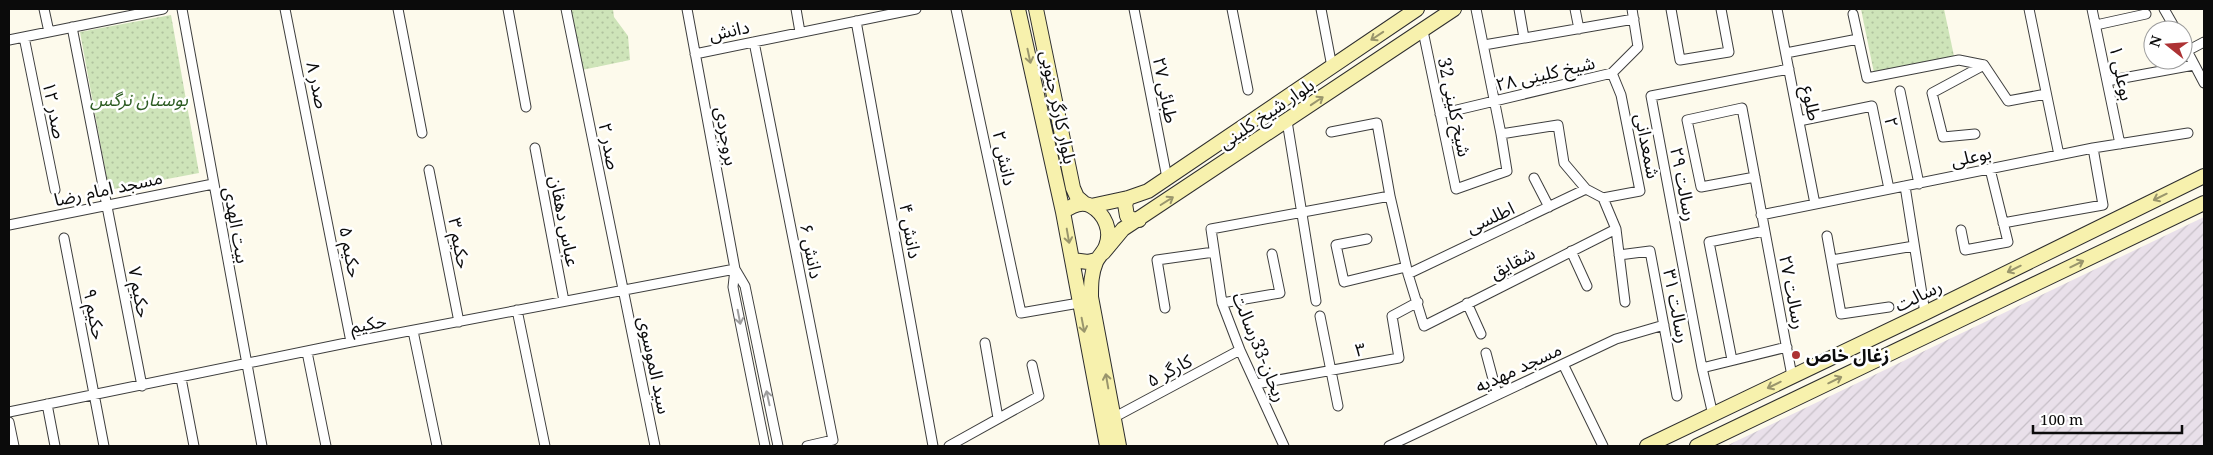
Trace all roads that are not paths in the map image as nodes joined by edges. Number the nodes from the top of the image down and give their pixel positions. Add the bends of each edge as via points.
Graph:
1 (44, 9) edge
2 (163, 9) edge
3 (182, 9) edge
4 (285, 9) edge
5 (398, 9) edge
6 (508, 9) edge
7 (566, 9) edge
8 (687, 9) edge
9 (796, 9) edge
10 (911, 9) edge
11 (956, 9) edge
12 (1018, 9) edge
13 (1036, 9) edge
14 (1134, 9) edge
15 (1232, 9) edge
16 (1321, 9) edge
17 (1454, 9) edge
18 (1476, 9) edge
19 (1519, 9) edge
20 (1575, 9) edge
21 (1632, 9) edge
22 (1671, 9) edge
23 (1721, 9) edge
24 (1777, 9) edge
25 (2029, 9) edge
26 (2092, 9) edge
27 (2164, 9) edge
28 (1413, 10) edge
29 (132, 12) edge
30 (1853, 14) dead end
31 (2146, 14) dead end
32 (1634, 19) junction
33 (2170, 20) edge
34 (856, 21) junction
35 (2096, 25) junction
36 (72, 27) junction
37 (1579, 29) junction
38 (1423, 31) junction
39 (49, 32) junction
40 (800, 32) junction
41 (24, 37) junction
42 (1524, 38) junction
43 (1858, 39) junction
44 (9, 40) edge
45 (754, 42) junction
46 (1484, 45) junction
47 (1786, 53) junction
48 (696, 54) junction
49 (1984, 65) junction
50 (2194, 65) joint
51 (1332, 66) junction
52 (1789, 69) junction
53 (1612, 73) junction
54 (2107, 81) junction
55 (2204, 83) edge
56 (1248, 90) dead end
57 (1900, 91) dead end
58 (2046, 94) junction
59 (1494, 102) junction
60 (526, 107) dead end
61 (1440, 114) junction
62 (1287, 121) junction
63 (1799, 121) junction
64 (1332, 132) dead end
65 (422, 133) dead end
66 (2188, 133) dead end
67 (1501, 134) junction
68 (1975, 134) dead end
69 (2120, 144) junction
70 (535, 148) dead end
71 (2093, 148) junction
72 (2059, 155) junction
73 (318, 167) joint
74 (1990, 169) junction
75 (429, 170) dead end
76 (2204, 176) edge
77 (1755, 177) junction
78 (1167, 178) junction
79 (1534, 178) dead end
80 (213, 184) junction
81 (1919, 184) junction
82 (1905, 186) junction
83 (1586, 189) junction
84 (1889, 189) junction
85 (55, 190) dead end
86 (1390, 196) junction
87 (1128, 198) junction
88 (1603, 198) junction
89 (2204, 203) edge
90 (106, 204) junction
91 (1087, 204) junction
92 (1815, 204) junction
93 (1549, 207) junction
94 (1063, 212) junction
95 (1301, 212) junction
96 (1761, 215) junction
97 (1139, 220) junction
98 (2003, 223) junction
99 (9, 225) edge
100 (1616, 229) junction
101 (1961, 230) dead end
102 (1764, 231) junction
103 (1827, 236) dead end
104 (64, 238) dead end
105 (1367, 239) dead end
106 (1914, 246) junction
107 (1571, 251) junction
108 (1214, 252) junction
109 (1272, 254) dead end
110 (1619, 255) junction
111 (1100, 257) junction
112 (1072, 260) junction
113 (1832, 260) junction
114 (735, 269) junction
115 (1407, 271) junction
116 (1588, 286) dead end
117 (623, 290) junction
118 (564, 301) junction
119 (1316, 301) dead end
120 (1418, 302) junction
121 (1625, 302) dead end
122 (1079, 303) junction
123 (1222, 303) junction
124 (1467, 304) junction
125 (1889, 307) dead end
126 (1165, 308) dead end
127 (517, 310) junction
128 (1925, 313) junction
129 (1320, 316) dead end
130 (459, 322) junction
131 (1664, 325) junction
132 (413, 331) junction
133 (1934, 332) junction
134 (1481, 334) dead end
135 (351, 342) junction
136 (985, 343) dead end
137 (1787, 347) junction
138 (1240, 350) junction
139 (307, 352) junction
140 (1486, 353) dead end
141 (760, 360) junction
142 (1732, 360) junction
143 (748, 363) junction
144 (246, 364) junction
145 (1563, 364) junction
146 (1032, 365) dead end
147 (1702, 368) junction
148 (1332, 371) junction
149 (1792, 376) junction
150 (181, 378) junction
151 (1256, 384) junction
152 (142, 386) junction
153 (1497, 394) junction
154 (93, 395) junction
155 (1677, 396) dead end
156 (48, 404) junction
157 (1338, 406) dead end
158 (9, 412) edge
159 (1713, 415) junction
160 (998, 418) junction
161 (1113, 418) junction
162 (9, 422) edge
163 (1406, 442) edge
164 (1280, 445) edge
165 (14, 446) edge
166 (55, 446) edge
167 (104, 446) edge
168 (194, 446) edge
169 (262, 446) edge
170 (326, 446) edge
171 (437, 446) edge
172 (545, 446) edge
173 (655, 446) edge
174 (765, 446) edge
175 (778, 446) edge
176 (807, 446) edge
177 (933, 446) edge
178 (950, 446) edge
179 (1107, 446) edge
180 (1119, 446) edge
181 (1388, 446) edge
182 (1603, 446) edge
183 (1647, 446) edge
184 (1697, 446) edge

1 - 39 street
2 - 29 street
3 - 80 street, بیت الهدی
4 - 73 street, صدر ۸
5 - 65 street
6 - 60 street
7 - 117 street, صدر ۲
8 - 48 street, بروجردی
9 - 40 street
10 - 34 street, دانش
11 - 122 street, دانش ۲ via 1021,313
12 -> 94 main road, بلوار کارگر جنوبی
13 - 91 main road, بلوار کارگر جنوبی via 1073,188 1077,197
14 - 78 street, طبائی ۲۷
15 - 56 street
16 - 51 street
17 - 38 main road, بلوار شیخ کلینی
18 - 46 street
19 - 42 street
20 - 37 street
21 - 32 street, شیخ کلینی ۲۸
22 - 23 street via 1680,60 1729,52
24 - 47 street, طلوع
25 - 58 street
26 - 35 street, ۱ بوعلی
27 - 33 street
28 -> 51 main road, بلوار شیخ کلینی
29 - 36 street
30 - 43 street
31 - 35 street
32 - 37 street
32 - 53 street, شیخ کلینی ۲۸ via 1638,46
34 - 40 street, دانش
34 - 177 street, دانش ۴
35 - 54 street, ۱ بوعلی
36 - 39 street
36 - 90 street, حکیم ۷
37 - 42 street
38 - 61 street, شیخ کلینی 32
62 -> 38 main road, بلوار شیخ کلینی
39 - 41 street
40 - 45 street, دانش
41 - 44 street
41 - 85 street, صدر ۱۲
42 - 46 street
43 - 47 street
43 - 49 street via 1866,78 1959,60
45 - 48 street, دانش
45 - 176 street, دانش ۶ via 832,440
46 - 59 street
47 - 52 street, طلوع
48 - 114 street, بروجردی
49 - 58 street via 2008,101
49 - 68 street via 1932,93 1943,137
50 - 54 street
50 - 55 street
51 - 78 main road, بلوار شیخ کلینی
52 - 63 street, طلوع
52 - 147 street, رسالت ۲۹ via 1651,96
53 - 59 street, شیخ کلینی ۲۸
53 - 88 street, شمعدانی via 1621,95 1640,190
54 - 69 street, ۱ بوعلی
57 - 81 street
58 - 72 street
59 - 61 street, شیخ کلینی ۲۸
59 - 67 street
61 - 67 street, شیخ کلینی 32 via 1456,189 1508,171
62 - 95 street
97 -> 62 main road, بلوار شیخ کلینی
63 - 84 street, ۲ via 1872,106
63 - 92 street, طلوع
64 - 86 street via 1377,123
66 - 69 street, بوعلی
67 - 83 street via 1558,125 1564,163
69 - 71 street, بوعلی
70 - 118 street, عباس دهقان
71 - 72 street, بوعلی
71 - 98 street via 2103,205
72 - 74 street, بوعلی
73 - 135 street, حکیم ۵
74 - 81 street, بوعلی
74 - 98 street
75 - 130 street, حکیم ۳
76 -> 128 main road, رسالت
77 - 77 street, رسالت ۲۷ via 1742,108 1687,120 1701,187
77 - 96 street, رسالت ۲۷
78 - 87 main road, بلوار شیخ کلینی via 1148,191
79 - 93 street
80 - 90 street, مسجد امام رضا
80 - 144 street, بیت الهدی
81 - 82 street, بوعلی
82 - 84 street, بوعلی
82 - 106 street
83 - 88 street
83 - 93 street, اطلسی
84 - 92 street, بوعلی
86 - 95 street
86 - 115 street
87 - 91 main road, بلوار شیخ کلینی
87 - 97 main road via 1125,204 1127,216
88 - 100 street
133 -> 89 main road
90 - 99 street, مسجد امام رضا
90 - 152 street, حکیم ۷
91 - 94 main road via 1077,204
91 - 111 main road via 1104,218 1107,227 1107,245
92 - 96 street, بوعلی
93 - 115 street, اطلسی
94 -> 112 main road
95 - 108 street, ریحان-33رسالت via 1211,229
95 - 119 street
96 - 102 street, رسالت ۲۷
97 - 111 main road, بلوار شیخ کلینی via 1123,229
98 - 101 street via 2008,242 1965,250
100 - 107 street, شقایق
100 - 110 street
102 - 137 street, رسالت ۲۷
102 - 142 street via 1709,242
103 - 113 street
104 - 154 street, حکیم ۹
105 - 115 street, اطلسی via 1336,245 1344,282
106 - 113 street
106 - 128 street
107 - 116 street
107 - 124 street, شقایق
108 - 123 street, ریحان-33رسالت
108 - 126 street via 1157,260
109 - 123 street via 1280,292
110 - 121 street
110 - 131 street, رسالت ۳۱ via 1650,251
111 - 112 main road via 1080,262
161 -> 111 main road via 1091,296 1091,279
112 - 122 main road
113 - 125 street via 1841,314
114 - 117 street, حکیم
114 - 141 street, بروجردی via 745,286
114 -> 143 street, بروجردی via 733,287
115 - 120 street
117 - 118 street, حکیم
117 - 173 street, سید الموسوی
118 - 127 street, حکیم
120 - 124 street, شقایق via 1424,326
120 - 148 street, ۳ via 1392,316 1398,358
122 -> 179 main road
123 - 138 street, ریحان-33رسالت
124 - 134 street
127 - 130 street, حکیم
127 - 172 street
128 - 133 main road
128 - 149 main road, رسالت
129 - 148 street
130 - 132 street, حکیم
131 - 145 street, مسجد مهدیه via 1616,339
131 - 155 street, رسالت ۳۱
132 - 135 street, حکیم
132 - 171 street
184 -> 133 main road
135 - 139 street, حکیم
136 - 160 street
137 - 142 street
137 - 149 street, رسالت ۲۷
138 - 151 street, ریحان-33رسالت
138 - 161 street, کارگر ۵
139 - 144 street, حکیم
139 - 170 street
140 - 153 street
141 - 143 street
175 -> 141 street, بروجردی
142 - 147 street
143 - 174 street, بروجردی
144 - 150 street, حکیم
144 - 169 street, بیت الهدی
145 - 153 street, مسجد مهدیه
145 - 182 street
146 - 160 street via 1038,396
147 - 159 street, رسالت ۲۹
148 - 151 street, ۳
148 - 157 street
149 -> 159 main road, رسالت
150 - 152 street, حکیم
150 - 168 street
151 - 164 street, ریحان-33رسالت
152 - 154 street, حکیم
153 - 163 street, مسجد مهدیه
154 - 156 street, حکیم
154 - 167 street, حکیم ۹
156 - 158 street, حکیم
156 - 166 street
159 - 183 main road, رسالت
160 - 178 street
161 - 180 main road
162 - 165 street
163 - 181 street, مسجد مهدیه

